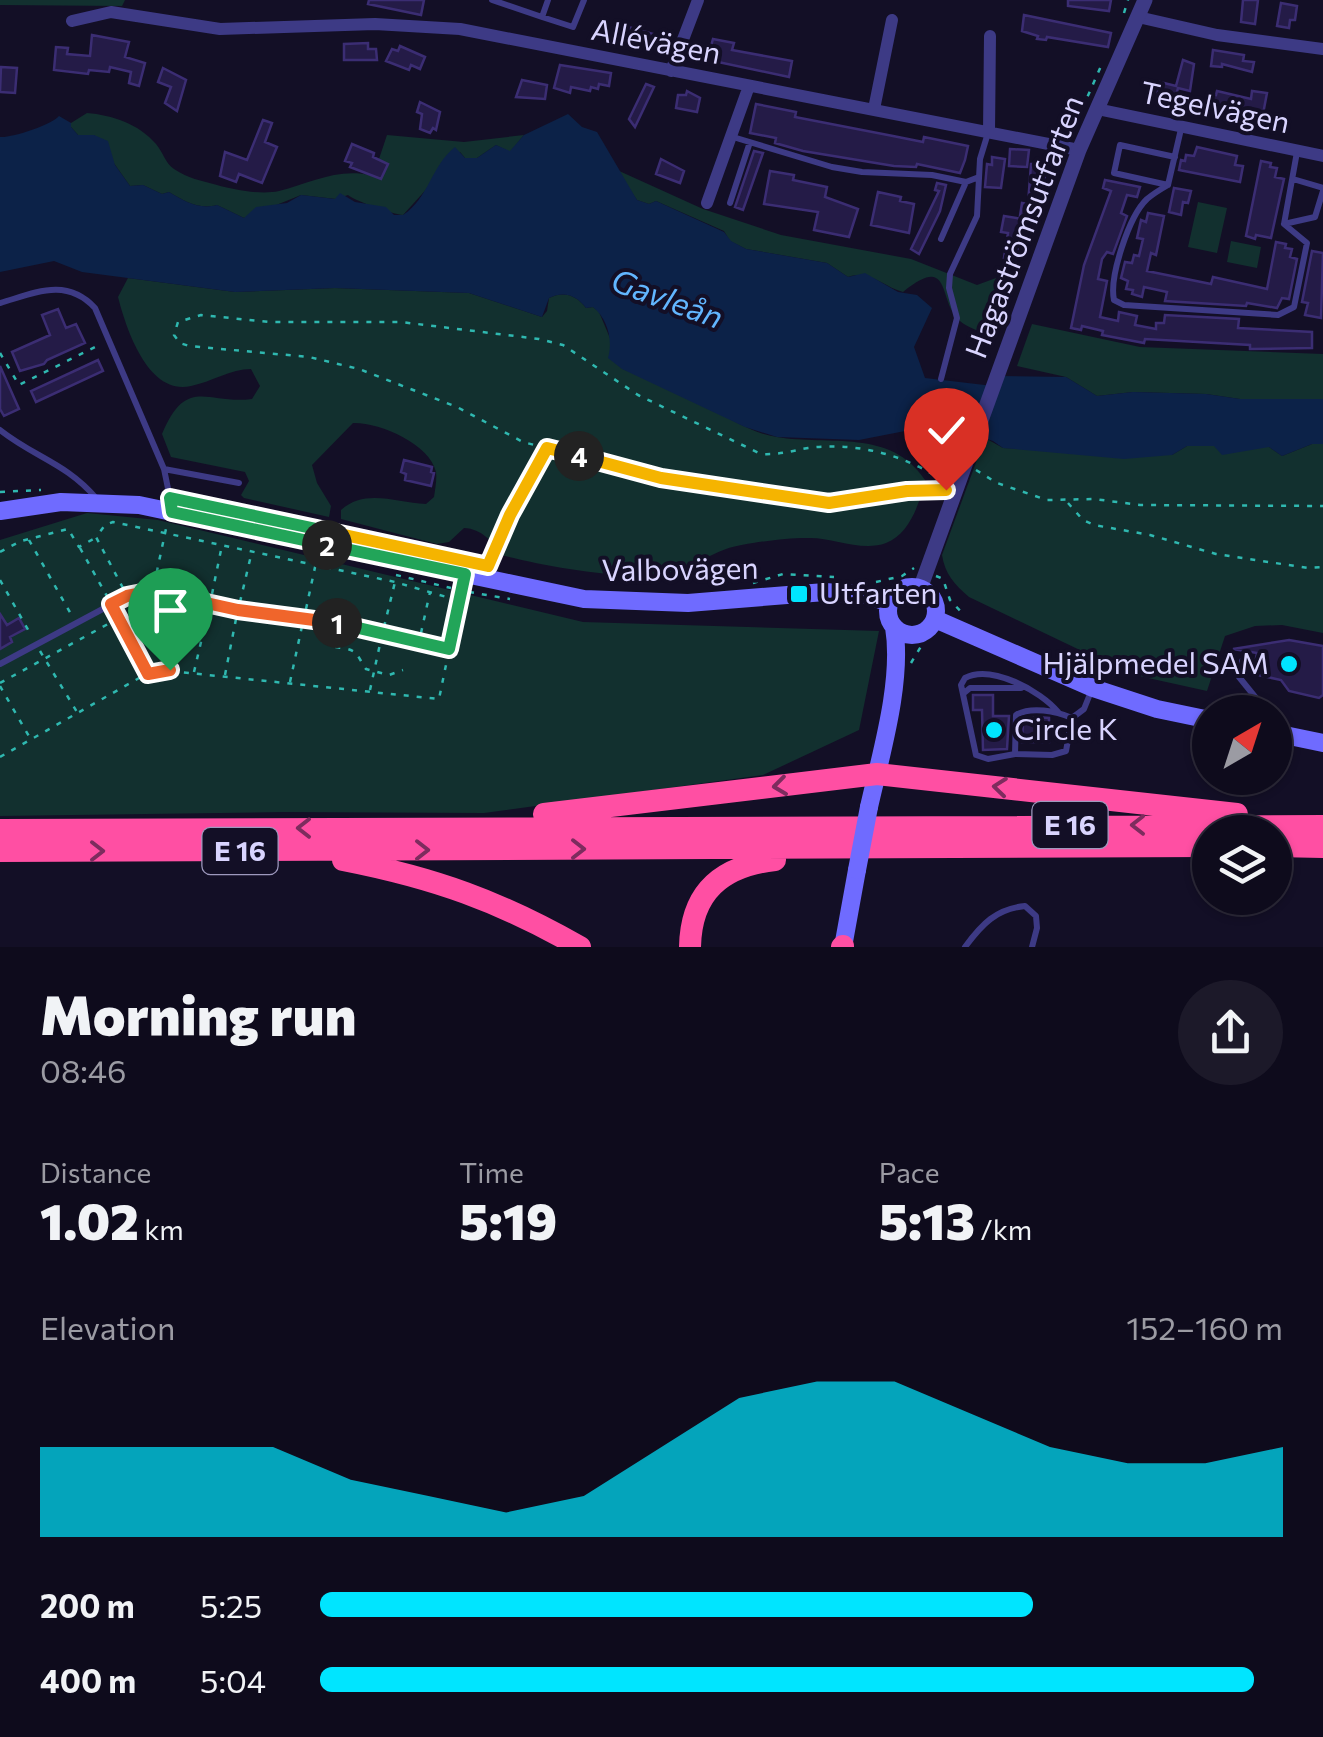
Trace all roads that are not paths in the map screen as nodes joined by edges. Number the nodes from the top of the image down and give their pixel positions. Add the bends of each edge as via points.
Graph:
1 (492, 0) edge
2 (548, 0) edge
3 (584, 0) edge
4 (698, 0) edge
5 (1145, 0) edge
6 (542, 17) junction
7 (1138, 17) junction
8 (892, 20) dead end
9 (72, 21) dead end
10 (990, 36) dead end
11 (1323, 49) edge
12 (671, 71) junction
13 (750, 86) junction
14 (874, 109) junction
15 (1097, 109) junction
16 (1181, 128) junction
17 (989, 132) junction
18 (732, 137) junction
19 (750, 142) junction
20 (1079, 150) junction
21 (1298, 151) junction
22 (1323, 156) edge
23 (1175, 157) junction
24 (979, 177) junction
25 (1293, 180) junction
26 (966, 182) junction
27 (1168, 185) junction
28 (1323, 190) edge
29 (978, 194) junction
30 (986, 202) dead end
31 (707, 203) dead end
32 (730, 203) dead end
33 (1284, 224) junction
34 (941, 239) dead end
35 (0, 303) edge
36 (941, 379) dead end
37 (0, 430) edge
38 (164, 468) junction
39 (239, 483) dead end
40 (98, 501) junction
41 (0, 512) edge
42 (172, 512) junction
43 (465, 574) junction
44 (927, 579) junction
45 (890, 603) junction
46 (935, 619) junction
47 (894, 626) junction
48 (920, 634) junction
49 (1242, 661) dead end
50 (0, 664) edge
51 (1032, 688) junction
52 (1093, 688) junction
53 (892, 690) junction
54 (964, 693) junction
55 (1254, 695) edge
56 (1058, 712) junction
57 (1192, 713) edge
58 (1072, 718) junction
59 (1292, 737) edge
60 (1323, 743) edge
61 (1015, 754) junction
62 (876, 774) junction
63 (1314, 826) edge
64 (437, 828) junction
65 (0, 830) edge
66 (1192, 846) edge
67 (1292, 846) edge
68 (1323, 847) edge
69 (898, 848) junction
70 (296, 850) junction
71 (0, 851) edge
72 (580, 947) edge
73 (690, 947) edge
74 (843, 947) edge
75 (965, 947) edge
76 (1032, 947) edge

1 - 6 lane
2 - 6 lane
3 - 6 lane via 573,28
4 - 12 street
5 - 7 street, Hagaströmsutfarten
7 - 11 street
7 - 15 street, Hagaströmsutfarten
8 - 14 street
9 - 12 street, Allévägen via 111,12 220,29 439,28
10 - 17 street
12 - 13 street, Allévägen
13 - 14 street, Allévägen
13 - 18 street
14 - 17 street, Allévägen
15 - 16 street, Tegelvägen
15 - 20 street, Hagaströmsutfarten
16 - 21 street, Tegelvägen
16 - 23 lane
17 - 20 street, Allévägen
17 - 24 lane
18 - 19 lane
18 - 31 street
19 - 26 lane via 848,170
19 - 32 lane
20 - 44 street, Hagaströmsutfarten
21 - 22 street, Tegelvägen
21 - 25 lane
23 - 27 lane
23 - 27 lane via 1120,146 1114,173
24 - 26 lane
24 - 29 lane
25 - 28 lane
25 - 33 lane
26 - 34 lane
27 - 33 lane via 1136,214 1116,266 1112,294 1124,305 1288,312 1307,242
28 - 33 lane via 1316,216
29 - 30 lane
29 - 36 lane via 977,216 950,274 956,318
35 - 38 lane via 42,291 82,295 94,308
37 - 40 lane via 59,464
38 - 39 lane
38 - 42 lane
40 - 41 main road, Valbovägen
40 - 42 main road, Valbovägen
42 - 43 main road, Valbovägen
43 - 45 main road, Valbovägen via 616,602 825,592
43 - 50 lane via 449,649 152,591 127,596
44 - 45 main road via 898,591
44 - 46 main road
45 - 47 main road
46 - 48 main road
46 - 52 main road
47 - 48 main road
47 - 53 main road
48 - 53 main road
49 - 55 lane via 1239,677
51 - 54 lane
51 - 54 lane via 973,674 961,685
51 - 56 lane
52 - 57 main road via 1158,710
52 - 58 lane
53 - 62 main road
54 - 61 lane via 976,755
56 - 58 lane
56 - 61 lane via 1016,715
58 - 61 lane via 1066,750
59 - 60 main road
63 -> 62 highway
62 -> 64 highway
62 - 74 main road, bridge
63 -> 64 highway, E 16
64 -> 65 highway, E 16
66 - 69 highway, E 16
67 - 68 highway
70 -> 69 highway, E 16
69 - 73 highway via 770,860 733,870 699,902
71 -> 70 highway, E 16
70 - 72 highway via 451,886
75 - 76 lane via 1004,908 1025,906 1036,916

